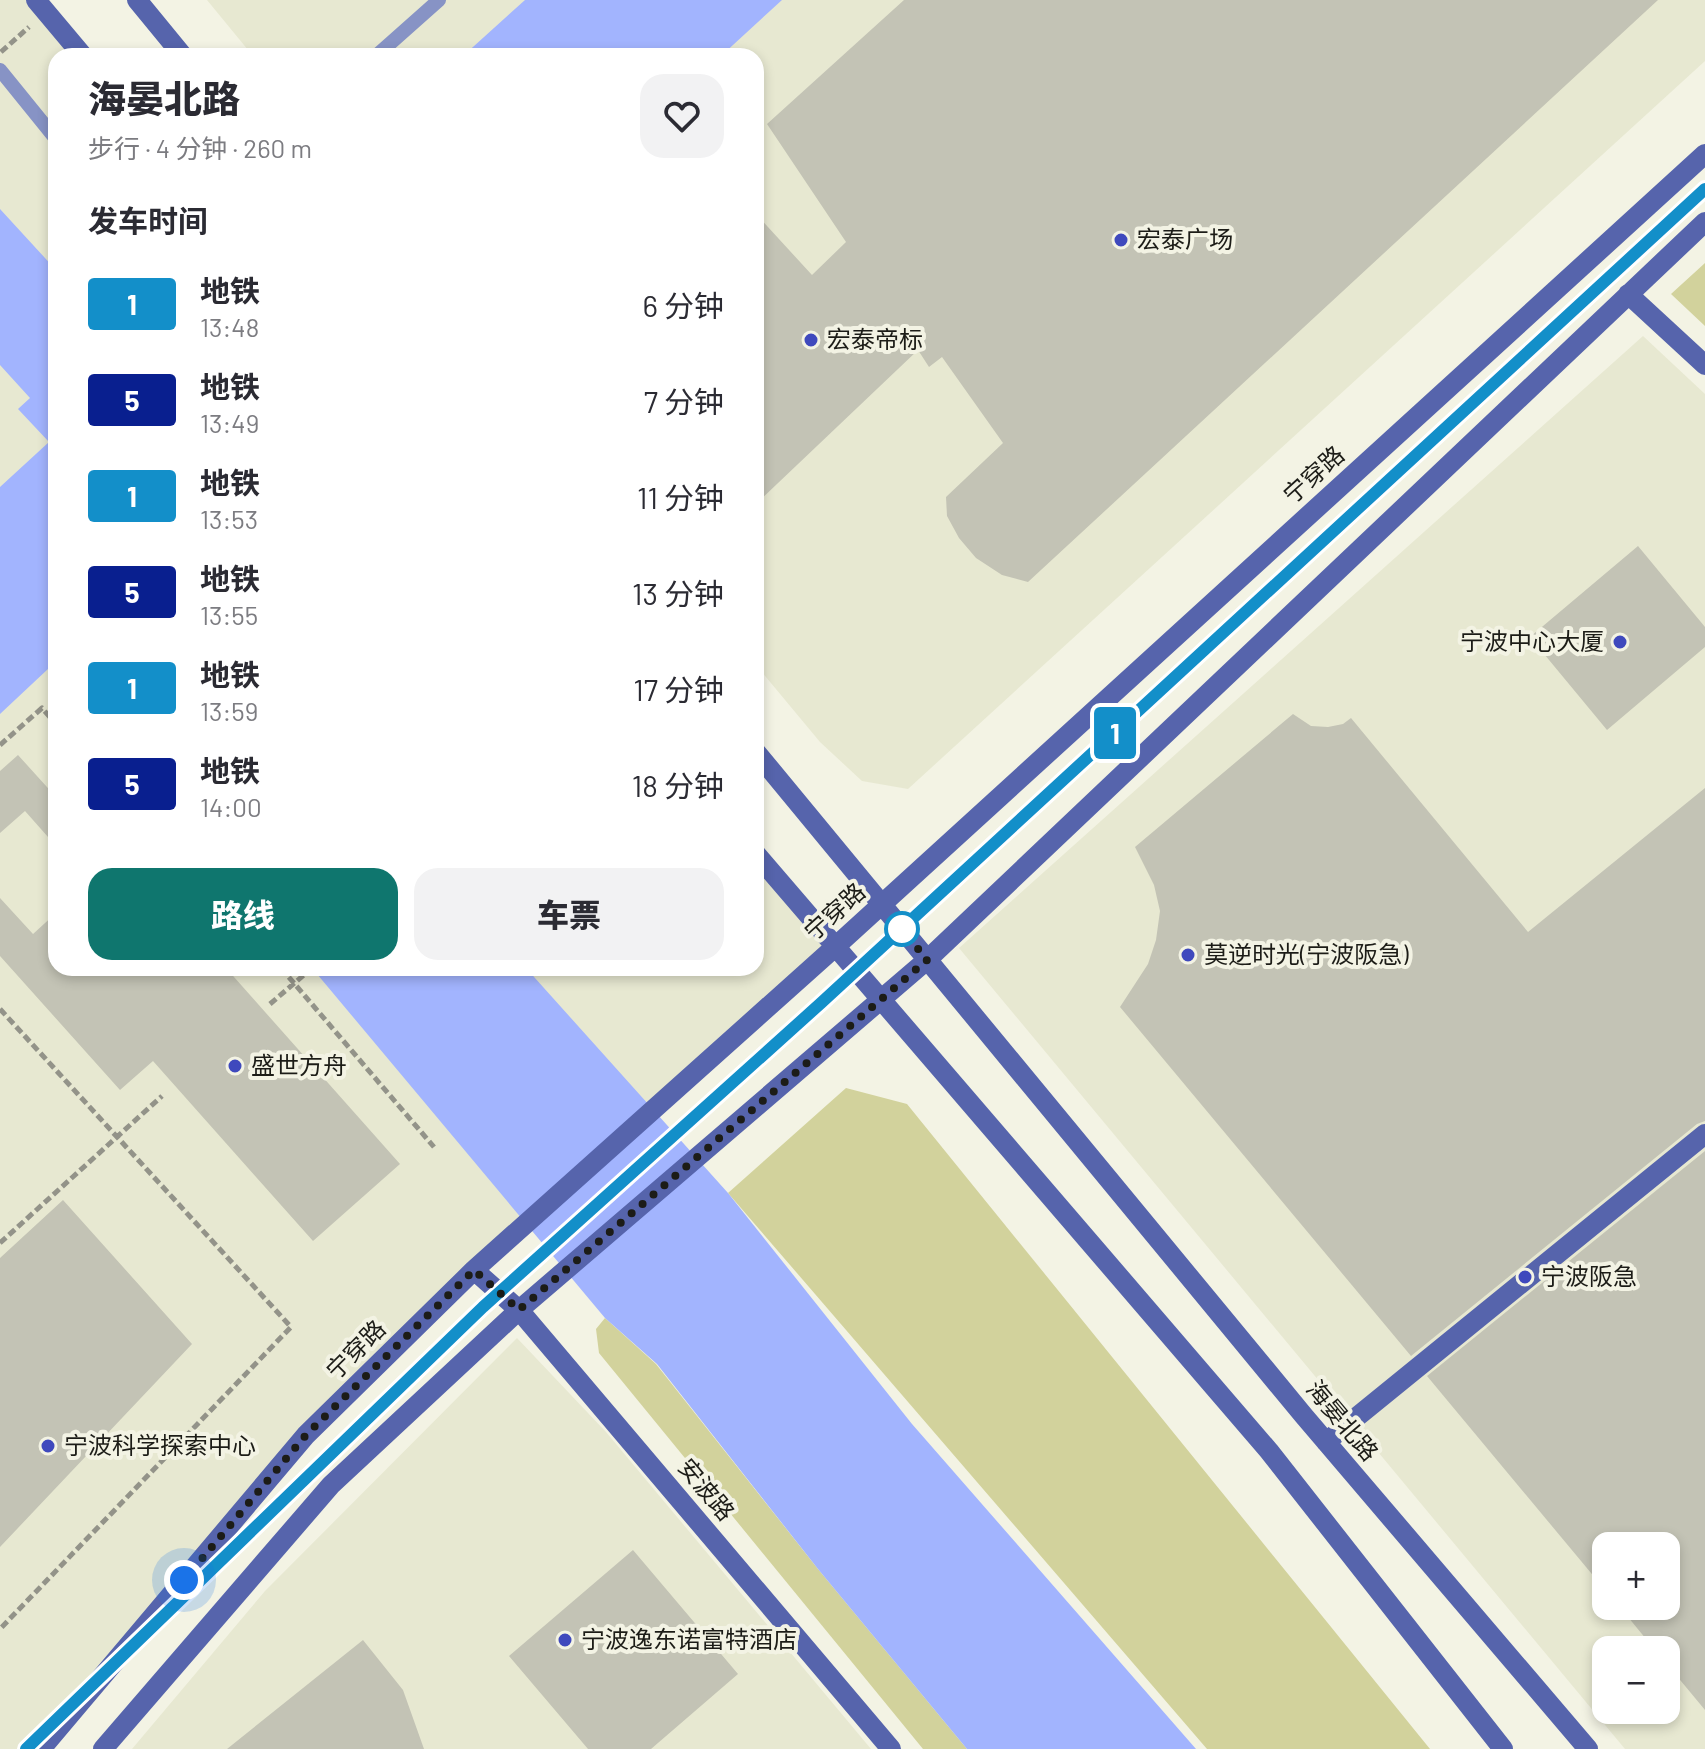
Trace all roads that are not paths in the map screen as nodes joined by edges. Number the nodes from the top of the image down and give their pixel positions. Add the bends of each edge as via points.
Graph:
1 (137, 0) edge
2 (439, 0) edge
3 (41, 6) edge
4 (76, 48) edge
5 (176, 48) edge
6 (385, 48) edge
7 (0, 70) edge
8 (48, 129) edge
9 (1705, 154) edge
10 (1705, 222) edge
11 (1628, 294) junction
12 (1705, 365) edge
13 (764, 762) edge
14 (764, 863) edge
15 (882, 904) junction
16 (835, 947) junction
17 (927, 960) junction
18 (882, 1000) junction
19 (1705, 1134) edge
20 (474, 1270) junction
21 (519, 1310) junction
22 (1326, 1442) junction
23 (41, 1749) edge
24 (103, 1749) edge
25 (891, 1749) edge
26 (1503, 1749) edge
27 (1588, 1749) edge

1 - 5 main road
2 - 6 lane
3 - 4 main road
7 - 8 lane
9 - 15 main road, 宁穿路
10 - 11 main road
11 - 12 main road
11 - 17 main road
13 - 15 main road, 海晏北路
14 - 16 main road
15 - 16 main road, 宁穿路
15 - 17 main road, 海晏北路
16 - 18 main road
16 - 20 main road, 宁穿路
17 - 18 main road
17 - 22 main road, 海晏北路
18 - 21 main road
18 - 26 main road via 1269,1451
19 - 22 main road
20 - 21 main road, 安波路
20 - 23 main road, 宁穿路 via 306,1435
21 - 24 main road via 331,1485
21 - 25 main road, 安波路
22 - 27 main road, 海晏北路

